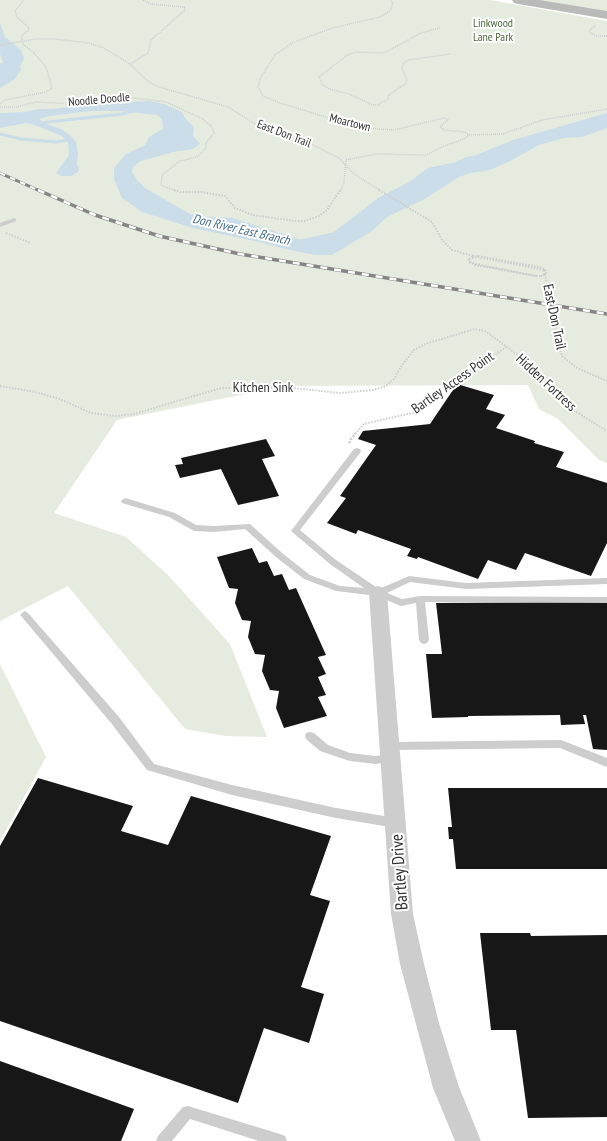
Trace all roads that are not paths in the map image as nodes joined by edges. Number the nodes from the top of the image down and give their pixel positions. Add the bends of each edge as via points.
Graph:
1 (518, 0) edge
2 (607, 15) edge
3 (14, 220) dead end
4 (0, 225) edge
5 (357, 451) road end
6 (125, 501) dead end
7 (607, 581) edge
8 (378, 593) junction
9 (420, 599) junction
10 (607, 600) edge
11 (25, 615) dead end
12 (424, 640) dead end
13 (310, 736) dead end
14 (391, 752) junction
15 (607, 763) edge
16 (396, 824) junction
17 (163, 1141) edge
18 (280, 1141) edge
19 (468, 1141) edge

1 - 2 street
3 - 4 lane
5 - 8 lane via 295,531 333,562
6 - 8 lane via 172,515 194,528 248,526 307,577 339,589
7 - 8 lane via 466,586 409,578
8 - 9 lane via 401,603
8 - 14 street, Bartley Drive
9 - 10 lane
9 - 12 lane
11 - 16 lane via 115,720 151,767 247,793
13 - 14 lane via 324,748 346,756 375,760
14 - 15 lane via 561,744
14 - 16 street, Bartley Drive
16 - 19 street, Bartley Drive via 402,914 412,964 446,1088
17 - 18 lane via 188,1112

